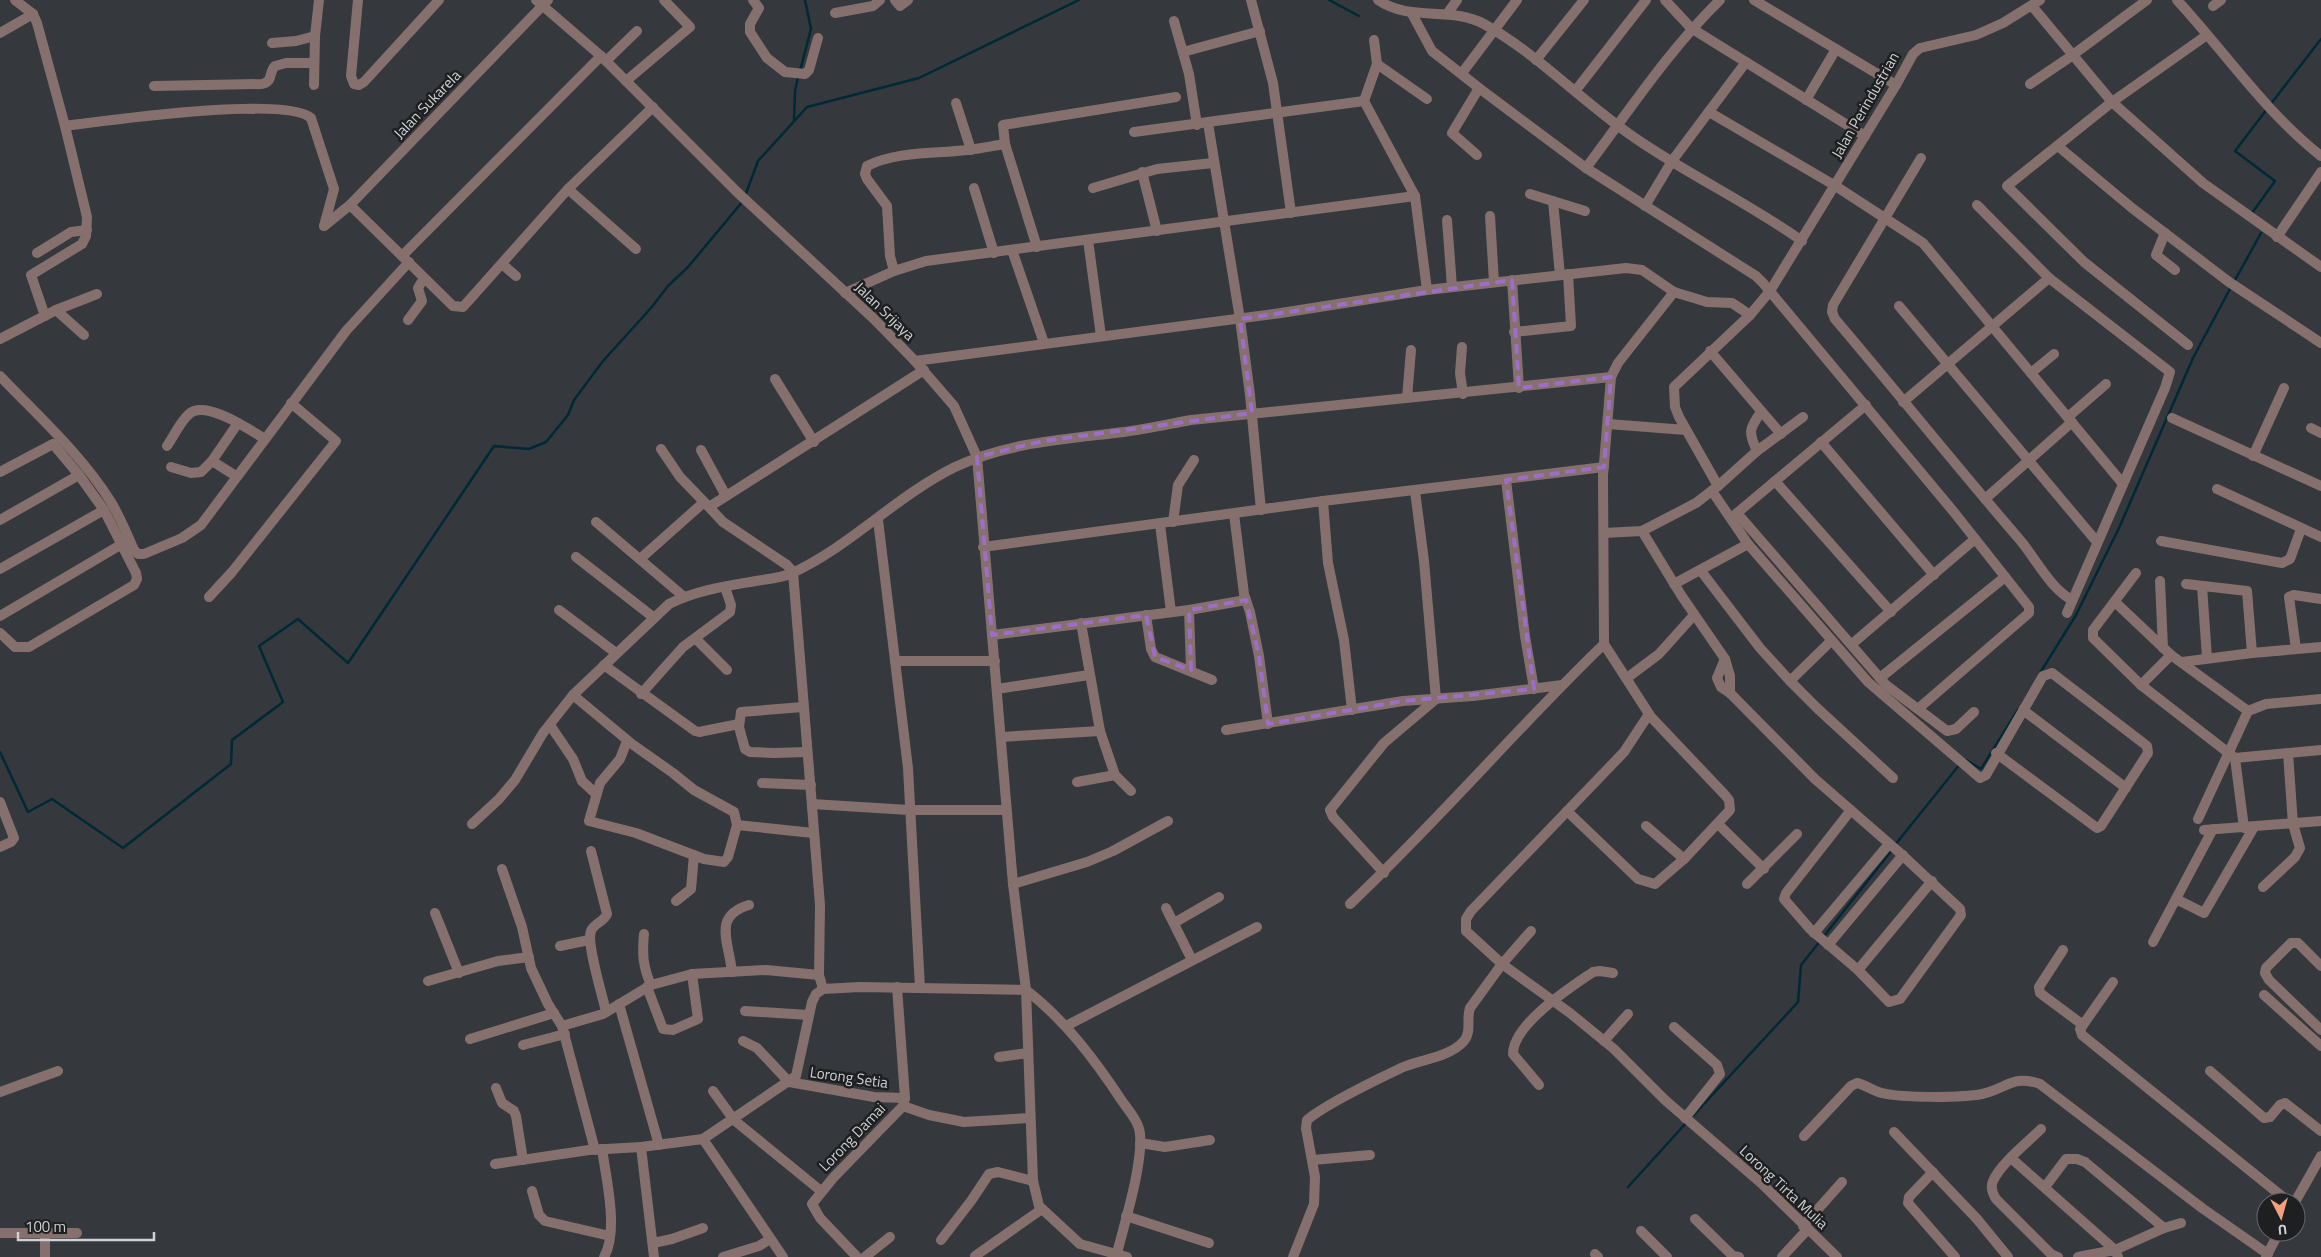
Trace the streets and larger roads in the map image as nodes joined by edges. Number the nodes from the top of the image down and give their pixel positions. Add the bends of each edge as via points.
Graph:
1 (15, 0) edge
2 (319, 0) edge
3 (358, 0) edge
4 (439, 0) edge
5 (664, 0) edge
6 (753, 0) edge
7 (880, 0) edge
8 (895, 0) edge
9 (908, 0) edge
10 (1251, 0) edge
11 (1378, 0) edge
12 (1457, 0) edge
13 (1517, 0) edge
14 (1584, 0) edge
15 (1646, 0) edge
16 (1665, 0) edge
17 (1720, 0) edge
18 (1754, 0) edge
19 (2147, 0) edge
20 (2177, 0) edge
21 (542, 2) edge
22 (2036, 3) edge
23 (1397, 4) edge
24 (1411, 12) junction
25 (835, 13) dead end
26 (33, 14) junction
27 (1447, 14) junction
28 (1174, 21) dead end
29 (1691, 28) junction
30 (1494, 30) junction
31 (637, 31) dead end
32 (1260, 31) junction
33 (0, 33) edge
34 (2207, 35) junction
35 (315, 36) junction
36 (818, 38) dead end
37 (1374, 40) dead end
38 (272, 43) dead end
39 (1836, 49) junction
40 (1184, 52) junction
41 (2072, 55) junction
42 (604, 58) junction
43 (1536, 60) junction
44 (1746, 62) junction
45 (314, 63) junction
46 (1377, 64) junction
47 (1462, 73) junction
48 (626, 81) junction
49 (1896, 84) junction
50 (2030, 84) dead end
51 (314, 85) dead end
52 (154, 86) dead end
53 (1480, 88) junction
54 (1576, 90) junction
55 (1176, 96) dead end
56 (1427, 99) dead end
57 (1806, 100) junction
58 (1364, 101) junction
59 (2112, 102) junction
60 (956, 103) dead end
61 (653, 107) junction
62 (1276, 112) junction
63 (1709, 112) junction
64 (1208, 123) junction
65 (1197, 125) junction
66 (1618, 125) junction
67 (65, 126) junction
68 (1134, 132) dead end
69 (1865, 136) junction
70 (1005, 144) junction
71 (2059, 147) junction
72 (971, 150) junction
73 (1477, 155) dead end
74 (2321, 156) edge
75 (1921, 158) dead end
76 (1213, 162) junction
77 (1672, 162) junction
78 (1586, 168) junction
79 (1142, 172) junction
80 (2321, 172) edge
81 (1834, 185) junction
82 (974, 188) dead end
83 (1093, 188) dead end
84 (568, 189) junction
85 (1530, 194) dead end
86 (1415, 196) junction
87 (1553, 201) junction
88 (1977, 205) dead end
89 (350, 206) junction
90 (1645, 206) junction
91 (1585, 211) dead end
92 (1291, 213) junction
93 (1490, 216) dead end
94 (1885, 216) junction
95 (1447, 220) dead end
96 (1223, 222) junction
97 (87, 230) junction
98 (1157, 231) junction
99 (2165, 233) junction
100 (2277, 237) junction
101 (1088, 240) junction
102 (1802, 240) junction
103 (1036, 247) junction
104 (636, 249) dead end
105 (1012, 250) junction
106 (36, 252) dead end
107 (994, 253) junction
108 (406, 259) junction
109 (502, 264) junction
110 (2321, 267) edge
111 (2175, 270) dead end
112 (894, 271) junction
113 (1564, 275) junction
114 (516, 276) dead end
115 (424, 278) junction
116 (2048, 278) junction
117 (1512, 280) junction
118 (1494, 282) junction
119 (1452, 287) junction
120 (1427, 290) junction
121 (1674, 292) junction
122 (1770, 292) junction
123 (845, 293) junction
124 (97, 294) dead end
125 (1899, 306) dead end
126 (56, 310) junction
127 (1750, 315) junction
128 (45, 316) junction
129 (1240, 318) junction
130 (408, 320) dead end
131 (1993, 327) junction
132 (1514, 332) junction
133 (84, 335) dead end
134 (1101, 336) junction
135 (0, 339) edge
136 (1044, 343) junction
137 (2321, 343) edge
138 (2188, 345) dead end
139 (1462, 347) dead end
140 (1411, 350) dead end
141 (1710, 351) junction
142 (2054, 354) dead end
143 (916, 361) junction
144 (1948, 365) junction
145 (924, 370) junction
146 (2031, 373) junction
147 (0, 376) edge
148 (1611, 378) junction
149 (775, 379) dead end
150 (2106, 384) dead end
151 (1519, 388) junction
152 (2284, 388) dead end
153 (1463, 394) junction
154 (1407, 398) junction
155 (1903, 402) junction
156 (291, 403) junction
157 (1866, 405) junction
158 (1761, 412) junction
159 (1252, 413) junction
160 (1803, 417) dead end
161 (2172, 418) dead end
162 (2070, 420) junction
163 (238, 423) junction
164 (1608, 424) junction
165 (2311, 428) dead end
166 (1686, 430) junction
167 (2321, 433) edge
168 (1781, 434) junction
169 (265, 439) junction
170 (814, 442) junction
171 (1821, 442) junction
172 (167, 446) dead end
173 (661, 449) dead end
174 (701, 450) dead end
175 (1758, 451) junction
176 (2253, 456) junction
177 (976, 457) junction
178 (1194, 460) dead end
179 (212, 461) junction
180 (2028, 461) junction
181 (171, 467) dead end
182 (1604, 468) junction
183 (0, 472) edge
184 (79, 475) junction
185 (236, 476) junction
186 (1506, 480) junction
187 (1775, 481) junction
188 (2123, 484) junction
189 (2321, 486) edge
190 (1715, 489) junction
191 (2217, 489) dead end
192 (1415, 491) junction
193 (726, 496) junction
194 (1984, 499) junction
195 (1323, 501) junction
196 (706, 505) junction
197 (104, 510) junction
198 (1261, 510) junction
199 (1234, 514) junction
200 (1735, 516) junction
201 (0, 520) edge
202 (878, 520) junction
203 (596, 522) dead end
204 (1173, 522) junction
205 (1160, 524) junction
206 (2301, 529) junction
207 (1642, 532) junction
208 (1604, 533) junction
209 (2321, 537) edge
210 (1975, 540) junction
211 (2161, 541) dead end
212 (2097, 542) junction
213 (122, 544) junction
214 (1748, 544) junction
215 (983, 547) junction
216 (576, 557) dead end
217 (640, 559) junction
218 (0, 568) edge
219 (1701, 571) junction
220 (793, 572) junction
221 (2136, 573) dead end
222 (1934, 575) junction
223 (2005, 577) junction
224 (2160, 582) dead end
225 (1674, 584) junction
226 (2186, 584) dead end
227 (725, 586) junction
228 (2202, 586) junction
229 (683, 596) junction
230 (209, 597) dead end
231 (2321, 599) edge
232 (1246, 600) junction
233 (2072, 600) junction
234 (2115, 602) junction
235 (559, 610) dead end
236 (1189, 610) junction
237 (1172, 612) junction
238 (1891, 612) junction
239 (2066, 613) dead end
240 (1694, 614) junction
241 (1146, 615) junction
242 (0, 616) edge
243 (653, 618) junction
244 (1081, 623) junction
245 (0, 633) edge
246 (992, 636) junction
247 (696, 639) junction
248 (1831, 641) junction
249 (1604, 644) junction
250 (1852, 644) junction
251 (2321, 647) edge
252 (2163, 648) junction
253 (2296, 649) junction
254 (616, 653) junction
255 (2252, 653) junction
256 (2171, 655) junction
257 (2207, 658) junction
258 (895, 661) junction
259 (995, 661) junction
260 (2182, 662) junction
261 (604, 665) junction
262 (727, 670) dead end
263 (1191, 670) junction
264 (1089, 675) junction
265 (1627, 678) junction
266 (1880, 678) junction
267 (1212, 680) dead end
268 (1790, 681) junction
269 (1562, 685) junction
270 (2141, 686) junction
271 (997, 688) junction
272 (1534, 689) junction
273 (641, 694) junction
274 (573, 696) junction
275 (1436, 699) junction
276 (2321, 699) edge
277 (803, 707) junction
278 (1919, 708) junction
279 (1352, 710) junction
280 (2023, 710) junction
281 (2248, 711) junction
282 (1974, 712) dead end
283 (1649, 714) junction
284 (739, 724) junction
285 (1268, 724) junction
286 (550, 725) junction
287 (1226, 730) dead end
288 (1100, 731) junction
289 (1001, 737) junction
290 (627, 741) junction
291 (2321, 750) edge
292 (808, 752) junction
293 (1996, 753) junction
294 (2288, 753) junction
295 (2231, 755) junction
296 (1115, 775) junction
297 (1893, 778) dead end
298 (1077, 782) dead end
299 (762, 783) dead end
300 (810, 785) junction
301 (2126, 788) junction
302 (1131, 791) dead end
303 (595, 793) junction
304 (0, 802) edge
305 (812, 804) junction
306 (909, 810) junction
307 (1006, 810) junction
308 (1851, 810) junction
309 (1567, 811) junction
310 (2198, 819) dead end
311 (1168, 821) dead end
312 (2321, 821) edge
313 (472, 824) dead end
314 (1718, 824) junction
315 (2293, 824) junction
316 (737, 825) junction
317 (1646, 826) dead end
318 (2249, 827) junction
319 (813, 833) junction
320 (1796, 834) dead end
321 (1890, 844) junction
322 (0, 846) edge
323 (591, 851) dead end
324 (1901, 854) junction
325 (694, 855) junction
326 (1684, 859) junction
327 (1764, 868) junction
328 (502, 870) dead end
329 (1384, 872) junction
330 (1932, 881) junction
331 (1013, 884) junction
332 (1747, 884) dead end
333 (2263, 887) dead end
334 (1219, 897) dead end
335 (2176, 899) junction
336 (676, 901) dead end
337 (749, 904) dead end
338 (1350, 904) dead end
339 (1166, 908) dead end
340 (435, 913) dead end
341 (1174, 923) junction
342 (1257, 927) dead end
343 (1531, 931) dead end
344 (644, 934) dead end
345 (1816, 934) junction
346 (589, 940) junction
347 (2153, 942) dead end
348 (1827, 944) junction
349 (560, 946) dead end
350 (2063, 950) dead end
351 (529, 957) junction
352 (1192, 960) junction
353 (1502, 964) junction
354 (2321, 966) edge
355 (1858, 970) junction
356 (732, 972) junction
357 (459, 973) junction
358 (1613, 973) dead end
359 (692, 974) junction
360 (820, 975) junction
361 (428, 981) dead end
362 (2112, 982) dead end
363 (649, 986) junction
364 (898, 987) junction
365 (920, 988) junction
366 (823, 989) junction
367 (1026, 990) junction
368 (2264, 995) dead end
369 (1550, 1001) junction
370 (619, 1004) junction
371 (745, 1011) dead end
372 (606, 1012) junction
373 (554, 1013) junction
374 (1628, 1014) dead end
375 (809, 1015) junction
376 (2083, 1025) junction
377 (1066, 1026) junction
378 (1674, 1027) dead end
379 (563, 1030) junction
380 (2321, 1030) edge
381 (470, 1039) dead end
382 (743, 1041) dead end
383 (1604, 1041) junction
384 (523, 1045) dead end
385 (2321, 1046) edge
386 (1028, 1053) junction
387 (999, 1056) dead end
388 (58, 1071) dead end
389 (2210, 1071) dead end
390 (789, 1082) junction
391 (1539, 1086) dead end
392 (496, 1088) dead end
393 (713, 1091) dead end
394 (0, 1092) edge
395 (904, 1102) junction
396 (1030, 1118) junction
397 (734, 1120) junction
398 (1689, 1121) junction
399 (2041, 1129) dead end
400 (2321, 1131) edge
401 (1894, 1132) dead end
402 (1804, 1136) dead end
403 (703, 1139) junction
404 (1210, 1140) dead end
405 (1140, 1143) junction
406 (659, 1144) junction
407 (641, 1147) junction
408 (599, 1150) junction
409 (1370, 1155) dead end
410 (2321, 1156) edge
411 (2011, 1158) junction
412 (523, 1160) junction
413 (1313, 1160) junction
414 (495, 1164) dead end
415 (1933, 1172) junction
416 (1033, 1180) junction
417 (1842, 1182) dead end
418 (2045, 1187) junction
419 (532, 1191) dead end
420 (821, 1191) junction
421 (2277, 1192) edge
422 (2301, 1192) edge
423 (1042, 1209) junction
424 (1126, 1216) junction
425 (1695, 1219) dead end
426 (2181, 1223) dead end
427 (703, 1228) dead end
428 (1805, 1228) junction
429 (2164, 1228) junction
430 (1641, 1231) dead end
431 (0, 1233) edge
432 (77, 1233) dead end
433 (45, 1234) junction
434 (610, 1236) junction
435 (890, 1237) dead end
436 (770, 1239) junction
437 (940, 1240) dead end
438 (2274, 1242) edge
439 (653, 1243) junction
440 (1210, 1243) dead end
441 (2117, 1253) edge
442 (975, 1256) dead end
443 (1120, 1256) edge
444 (2267, 1256) edge
445 (45, 1257) edge
446 (604, 1257) edge
447 (654, 1257) edge
448 (723, 1257) edge
449 (783, 1257) edge
450 (857, 1257) edge
451 (865, 1257) edge
452 (1293, 1257) edge
453 (1667, 1257) edge
454 (1739, 1257) edge
455 (1782, 1257) edge
456 (1837, 1257) edge
457 (1955, 1257) edge
458 (2008, 1257) edge
459 (2058, 1257) edge
460 (2078, 1257) edge

1 - 26 street
2 - 35 street
3 - 4 street via 351,76 354,84 359,85
5 - 48 street via 690,27
6 - 36 street via 759,8 750,24 750,32 767,58 785,72 800,73 813,61
7 - 25 street via 872,6
8 - 9 street via 901,6
10 - 32 street
11 - 23 street
12 - 27 street
13 - 30 street
14 - 43 street
15 - 54 street
16 - 29 street
17 - 29 street
18 - 39 street
19 - 41 street
20 - 34 street
21 - 42 street
21 - 89 street, Jalan Sukarela
22 - 41 street
22 - 49 street, Jalan Perindustrian via 1976,35 1920,48
23 - 24 street
24 - 27 street
24 - 47 street via 1432,51
26 - 33 street
26 - 67 street
27 - 30 street via 1478,21
28 - 40 street
29 - 44 street
29 - 66 street
30 - 43 street
30 - 47 street
31 - 42 street
32 - 40 street
32 - 62 street via 1273,83
34 - 59 street
34 - 74 street via 2272,111
35 - 38 street
35 - 45 street
37 - 46 street
39 - 49 street
39 - 57 street
40 - 65 street
41 - 50 street
41 - 59 street
42 - 48 street
42 - 108 street
43 - 54 street
44 - 57 street
44 - 63 street
45 - 51 street
45 - 52 street via 275,66 268,82 262,84
46 - 56 street
46 - 58 street
47 - 53 street
48 - 61 street
49 - 69 street, Jalan Perindustrian
53 - 73 street via 1452,133
53 - 78 street
54 - 66 street
55 - 70 street via 1005,124
57 - 69 street
58 - 62 street
58 - 86 street
59 - 71 street
59 - 100 street via 2203,183
60 - 72 street
61 - 84 street
61 - 123 street, Jalan Srijaya via 737,192
62 - 64 street
62 - 92 street
63 - 77 street
63 - 81 street
64 - 65 street
64 - 76 street
65 - 68 street
66 - 77 street
66 - 78 street
67 - 89 street, Jalan Sukarela via 164,112 283,110 306,114 334,189 324,226
67 - 97 street via 87,217
69 - 81 street, Jalan Perindustrian
70 - 72 street
70 - 103 street
71 - 99 street
71 - 138 street via 2008,187 2084,262
72 - 112 street via 880,160 865,169 867,179 887,206
75 - 94 street
76 - 79 street
76 - 96 street
77 - 90 street
77 - 102 street via 1719,187
78 - 90 street
79 - 83 street
79 - 98 street
80 - 100 street
81 - 94 street
81 - 102 street, Jalan Perindustrian
82 - 107 street
84 - 104 street
84 - 109 street
85 - 87 street
86 - 92 street
86 - 120 street
87 - 91 street
87 - 113 street
88 - 116 street
89 - 108 street
90 - 122 street via 1756,276
92 - 96 street
93 - 118 street
94 - 131 street via 1923,243
94 - 155 street via 1833,305 1832,312
95 - 119 street
96 - 98 street
96 - 129 street
97 - 106 street via 71,232
97 - 128 street via 82,244 31,275
98 - 101 street
99 - 111 street via 2156,255
99 - 137 street
100 - 110 street
101 - 103 street
101 - 134 street
102 - 122 street, Jalan Perindustrian
103 - 105 street
105 - 107 street
105 - 136 street
107 - 112 street via 926,261
108 - 115 street
108 - 156 street
109 - 114 street
109 - 115 street via 463,307 458,308
112 - 123 street
113 - 117 street
113 - 121 street via 1626,268 1642,270
113 - 132 street via 1571,326
115 - 130 street via 418,288 422,301
116 - 131 street
116 - 188 street via 2170,372
117 - 118 street
117 - 132 street
118 - 119 street
119 - 120 street
120 - 129 street
121 - 127 street via 1707,302 1732,303
121 - 148 street via 1618,363
122 - 127 street, Jalan Perindustrian
122 - 157 street
123 - 143 street, Jalan Srijaya
124 - 126 street
125 - 144 street
126 - 128 street
126 - 133 street
127 - 141 street, Jalan Perindustrian
128 - 135 street
129 - 134 street
129 - 159 street
131 - 144 street
131 - 146 street
132 - 151 street
134 - 136 street
136 - 143 street
139 - 153 street via 1460,374
140 - 154 street
141 - 158 street
141 - 166 street, Jalan Perindustrian via 1674,387 1675,407
142 - 146 street
143 - 145 street, Jalan Srijaya
144 - 155 street
144 - 180 street
145 - 170 street
145 - 177 street, Jalan Srijaya via 954,406
146 - 162 street
147 - 185 street via 39,414 85,468 110,501 138,554 195,531
148 - 151 street
148 - 164 street
149 - 170 street
150 - 162 street
151 - 153 street
152 - 176 street
153 - 154 street
154 - 159 street
155 - 194 street
156 - 169 street
156 - 230 street via 336,441
157 - 171 street
157 - 210 street
158 - 168 street
158 - 175 street via 1750,427 1751,438
159 - 177 street via 1043,441
159 - 198 street
160 - 168 street
161 - 176 street
162 - 180 street
162 - 188 street
163 - 169 street
163 - 172 street via 204,410 195,411 189,414
163 - 179 street
164 - 166 street
164 - 182 street
165 - 167 street
166 - 190 street, Jalan Perindustrian
168 - 175 street
169 - 185 street
170 - 193 street
171 - 187 street
171 - 222 street
173 - 196 street via 680,478
174 - 193 street
175 - 190 street
176 - 189 street
177 - 202 street via 936,478
177 - 215 street, Jalan Srijaya
178 - 204 street via 1178,485
179 - 181 street via 201,472 191,473
179 - 185 street
180 - 194 street
180 - 212 street
182 - 186 street
182 - 208 street
183 - 184 street via 52,443
184 - 197 street
184 - 201 street
186 - 192 street
186 - 272 street
187 - 200 street
187 - 238 street
188 - 212 street
190 - 200 street, Jalan Perindustrian
190 - 207 street
191 - 206 street
192 - 195 street
192 - 275 street
193 - 196 street
194 - 233 street via 2061,592
195 - 198 street
195 - 279 street via 1328,563 1344,640
196 - 217 street
196 - 220 street
197 - 213 street
197 - 218 street
198 - 199 street
199 - 204 street
199 - 232 street
200 - 214 street
200 - 250 street
202 - 220 street via 829,554
202 - 258 street
203 - 217 street
204 - 205 street
205 - 215 street
205 - 237 street
206 - 209 street
206 - 211 street via 2290,560 2282,563
207 - 208 street
207 - 225 street
208 - 249 street
210 - 222 street
210 - 223 street
212 - 233 street
213 - 242 street
213 - 245 street via 137,575 134,585 28,647 15,647
214 - 219 street
214 - 248 street
215 - 246 street, Jalan Srijaya
216 - 243 street
217 - 229 street
219 - 225 street
219 - 268 street via 1760,648
220 - 227 street
220 - 277 street
221 - 234 street
222 - 238 street
223 - 266 street
223 - 278 street via 2029,607 2030,613
224 - 252 street
225 - 240 street
226 - 228 street
227 - 229 street
227 - 247 street via 730,612
228 - 255 street via 2247,591
228 - 257 street
229 - 243 street
231 - 253 street via 2294,595 2289,598
232 - 236 street
232 - 285 street via 1259,656
233 - 239 street
234 - 252 street
234 - 270 street via 2093,630 2093,638
235 - 254 street
236 - 237 street
236 - 263 street
237 - 241 street
238 - 250 street
240 - 265 street via 1659,654
240 - 308 street via 1725,659 1730,693 1814,779
241 - 244 street
241 - 263 street via 1155,657
243 - 254 street
244 - 246 street
244 - 264 street
246 - 259 street, Jalan Srijaya
247 - 262 street
247 - 273 street via 683,647
248 - 268 street
248 - 293 street via 1868,682 1980,778 1984,778
249 - 265 street
249 - 269 street
250 - 266 street
251 - 253 street
252 - 256 street
253 - 255 street
254 - 261 street
255 - 257 street
256 - 260 street
256 - 270 street
257 - 260 street
258 - 259 street
258 - 306 street via 908,768
259 - 271 street, Jalan Srijaya
260 - 281 street
261 - 273 street
261 - 274 street
263 - 267 street
264 - 271 street
264 - 288 street
265 - 283 street
266 - 278 street
268 - 297 street
269 - 272 street
269 - 329 street
270 - 295 street
271 - 289 street, Jalan Srijaya
272 - 275 street
273 - 284 street via 664,706 695,731
274 - 286 street
274 - 290 street
275 - 279 street
275 - 329 street via 1384,743 1330,810
276 - 281 street via 2266,704
277 - 284 street via 747,710 742,712
277 - 292 street
278 - 282 street via 1947,731 1956,729
279 - 285 street
280 - 293 street
280 - 301 street
280 - 301 street via 2048,673 2072,688 2146,746 2146,758
281 - 295 street
283 - 309 street, Lorong Tirta Mulia via 1624,752
283 - 314 street via 1729,800 1730,810
284 - 292 street via 742,745 750,752
285 - 287 street
286 - 303 street via 573,759 582,781
286 - 313 street via 515,780
288 - 289 street
288 - 296 street
289 - 307 street, Jalan Srijaya
290 - 303 street via 620,759
290 - 316 street via 694,790 734,812
291 - 294 street
292 - 300 street
293 - 301 street via 2093,827 2101,826
294 - 295 street
294 - 315 street
295 - 310 street
295 - 318 street
296 - 298 street
296 - 302 street
299 - 300 street
300 - 305 street
303 - 325 street via 590,821 636,833
304 - 322 street via 14,838
305 - 306 street
305 - 319 street
306 - 307 street
306 - 365 street
307 - 331 street, Jalan Srijaya
308 - 321 street
308 - 345 street via 1784,897 1785,902
309 - 326 street via 1638,879 1648,883 1659,882
309 - 353 street, Lorong Tirta Mulia via 1466,919 1466,931
311 - 331 street via 1087,862
312 - 315 street
314 - 326 street
314 - 327 street
315 - 318 street
315 - 333 street via 2299,853
316 - 319 street
316 - 325 street via 724,862
317 - 326 street
318 - 335 street via 2208,829
318 - 335 street via 2204,913
319 - 360 street via 820,905
320 - 327 street
321 - 324 street
321 - 345 street
323 - 346 street via 607,914 594,927
324 - 330 street
324 - 348 street
325 - 336 street via 691,889
327 - 332 street
328 - 351 street
329 - 338 street
330 - 355 street
330 - 355 street via 1958,905 1961,915 1900,1000 1889,1002
331 - 367 street, Jalan Srijaya
334 - 341 street
335 - 347 street
337 - 356 street via 728,914 726,924
339 - 341 street
340 - 357 street
341 - 352 street
342 - 352 street
343 - 353 street
344 - 363 street via 642,956
345 - 348 street
346 - 349 street
346 - 372 street
348 - 355 street
350 - 376 street via 2040,987 2040,993
351 - 357 street via 498,961
351 - 373 street via 531,968
352 - 377 street
353 - 369 street, Lorong Tirta Mulia
353 - 413 street via 1470,1008 1468,1033 1456,1047 1444,1055 1402,1068 1307,1120
354 - 380 street via 2295,942 2266,968 2265,973
356 - 359 street
356 - 360 street via 766,970
357 - 361 street
358 - 369 street via 1593,972
359 - 363 street
359 - 363 street via 698,1019 672,1030 663,1029
360 - 366 street
362 - 376 street
363 - 370 street
364 - 365 street
364 - 366 street
364 - 395 street, Lorong Damai
365 - 367 street
366 - 375 street via 816,994
367 - 377 street
367 - 386 street, Jalan Srijaya
368 - 385 street
369 - 383 street, Lorong Tirta Mulia via 1570,1012
369 - 391 street via 1516,1038 1513,1047 1515,1057
370 - 372 street
370 - 406 street
371 - 375 street
372 - 379 street
373 - 379 street
373 - 381 street
374 - 383 street
375 - 390 street via 796,1076
376 - 421 street via 2080,1029 2082,1035
377 - 405 street via 1136,1121
378 - 398 street via 1720,1071
379 - 384 street
379 - 408 street
382 - 390 street via 757,1048
383 - 398 street, Lorong Tirta Mulia
386 - 387 street
386 - 396 street, Jalan Srijaya
388 - 394 street
389 - 400 street via 2264,1118 2270,1117 2285,1103
390 - 395 street, Lorong Setia
390 - 397 street
392 - 412 street via 502,1103 516,1116
393 - 397 street
395 - 396 street, Lorong Setia via 929,1115 964,1122
395 - 420 street, Lorong Damai
396 - 416 street, Jalan Srijaya
397 - 403 street
397 - 420 street
398 - 428 street, Lorong Tirta Mulia via 1761,1183
399 - 411 street
401 - 415 street
402 - 444 street via 1857,1083 1880,1093 1928,1096 1982,1094 2013,1081 2028,1079 2040,1084
403 - 406 street
403 - 436 street
404 - 405 street via 1165,1147
405 - 424 street
406 - 407 street
407 - 408 street
407 - 439 street
408 - 412 street
408 - 434 street via 611,1223
409 - 413 street
410 - 422 street
411 - 418 street
411 - 459 street via 1992,1182 1996,1200 2051,1254
412 - 414 street
413 - 452 street via 1314,1204
415 - 457 street via 1909,1197 1908,1203
415 - 458 street
416 - 423 street, Jalan Srijaya
416 - 437 street via 998,1172 989,1174
417 - 428 street
418 - 429 street via 2066,1159 2077,1159 2085,1162
418 - 441 street
419 - 434 street via 539,1215 544,1220
420 - 450 street, Lorong Damai via 812,1203 813,1207
423 - 442 street
423 - 443 street via 1080,1244
424 - 440 street
424 - 443 street
425 - 454 street via 1732,1256
426 - 429 street
427 - 439 street
428 - 455 street
428 - 456 street, Lorong Tirta Mulia
429 - 441 street
430 - 453 street
431 - 433 street
432 - 433 street
433 - 445 street
434 - 446 street via 609,1249
435 - 451 street
436 - 448 street via 760,1246
436 - 449 street
438 - 444 street
439 - 447 street
441 - 460 street

